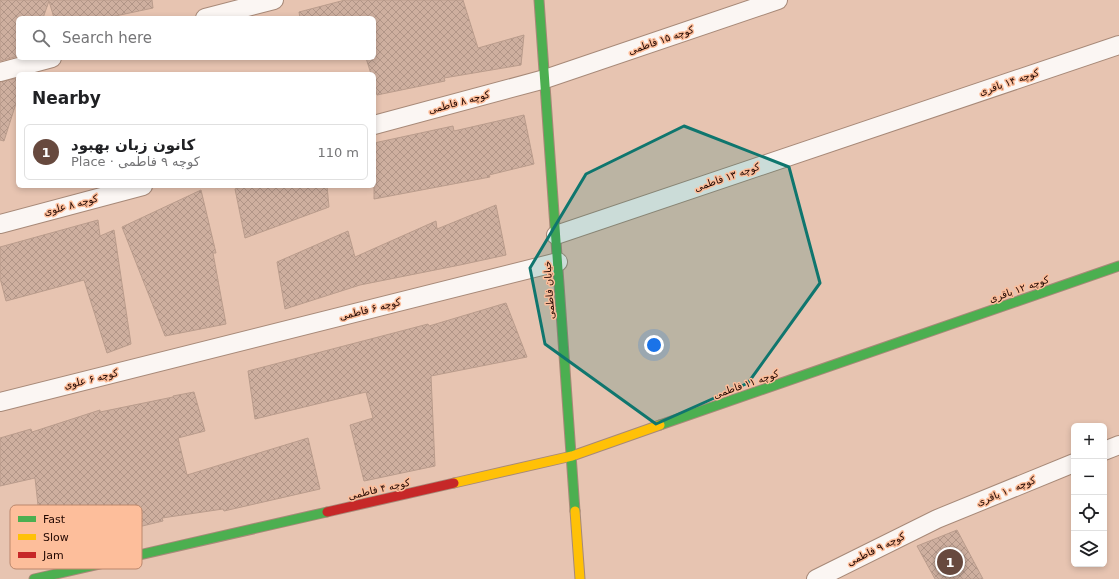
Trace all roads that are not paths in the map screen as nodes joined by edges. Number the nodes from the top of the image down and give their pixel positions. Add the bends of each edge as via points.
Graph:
1 (274, 0) edge
2 (539, 0) edge
3 (778, 0) edge
4 (213, 16) edge
5 (1119, 45) edge
6 (45, 60) edge
7 (0, 72) edge
8 (545, 79) junction
9 (898, 119) joint
10 (376, 124) edge
11 (135, 188) edge
12 (0, 224) edge
13 (556, 235) junction
14 (558, 262) junction
15 (1119, 266) edge
16 (927, 333) joint
17 (182, 356) joint
18 (0, 402) edge
19 (1119, 445) edge
20 (1107, 450) edge
21 (572, 456) junction
22 (1071, 464) edge
23 (937, 519) joint
24 (142, 554) edge
25 (78, 569) edge
26 (34, 579) edge
27 (580, 579) edge
28 (816, 579) edge

1 - 4 street
2 - 8 street, خیابان فاطمی
3 - 8 street, کوچه ۱۵ فاطمی
5 - 9 street, کوچه ۱۴ باقری
6 - 7 street
8 - 10 street, کوچه ۸ فاطمی
8 - 13 street, خیابان فاطمی
9 - 13 street, کوچه ۱۳ فاطمی
11 - 12 street, کوچه ۸ علوی
13 - 14 street, خیابان فاطمی
14 - 17 street, کوچه ۶ فاطمی
14 - 21 street, خیابان فاطمی
15 - 16 street, کوچه ۱۲ باقری
16 - 21 street, کوچه ۱۱ فاطمی
17 - 18 street, کوچه ۶ علوی
19 - 20 street
21 - 24 street, کوچه ۴ فاطمی
21 - 27 street, خیابان فاطمی
22 - 23 street, کوچه ۱۰ باقری
23 - 28 street, کوچه ۹ فاطمی
25 - 26 street, کوچه ۴ فاطمی

